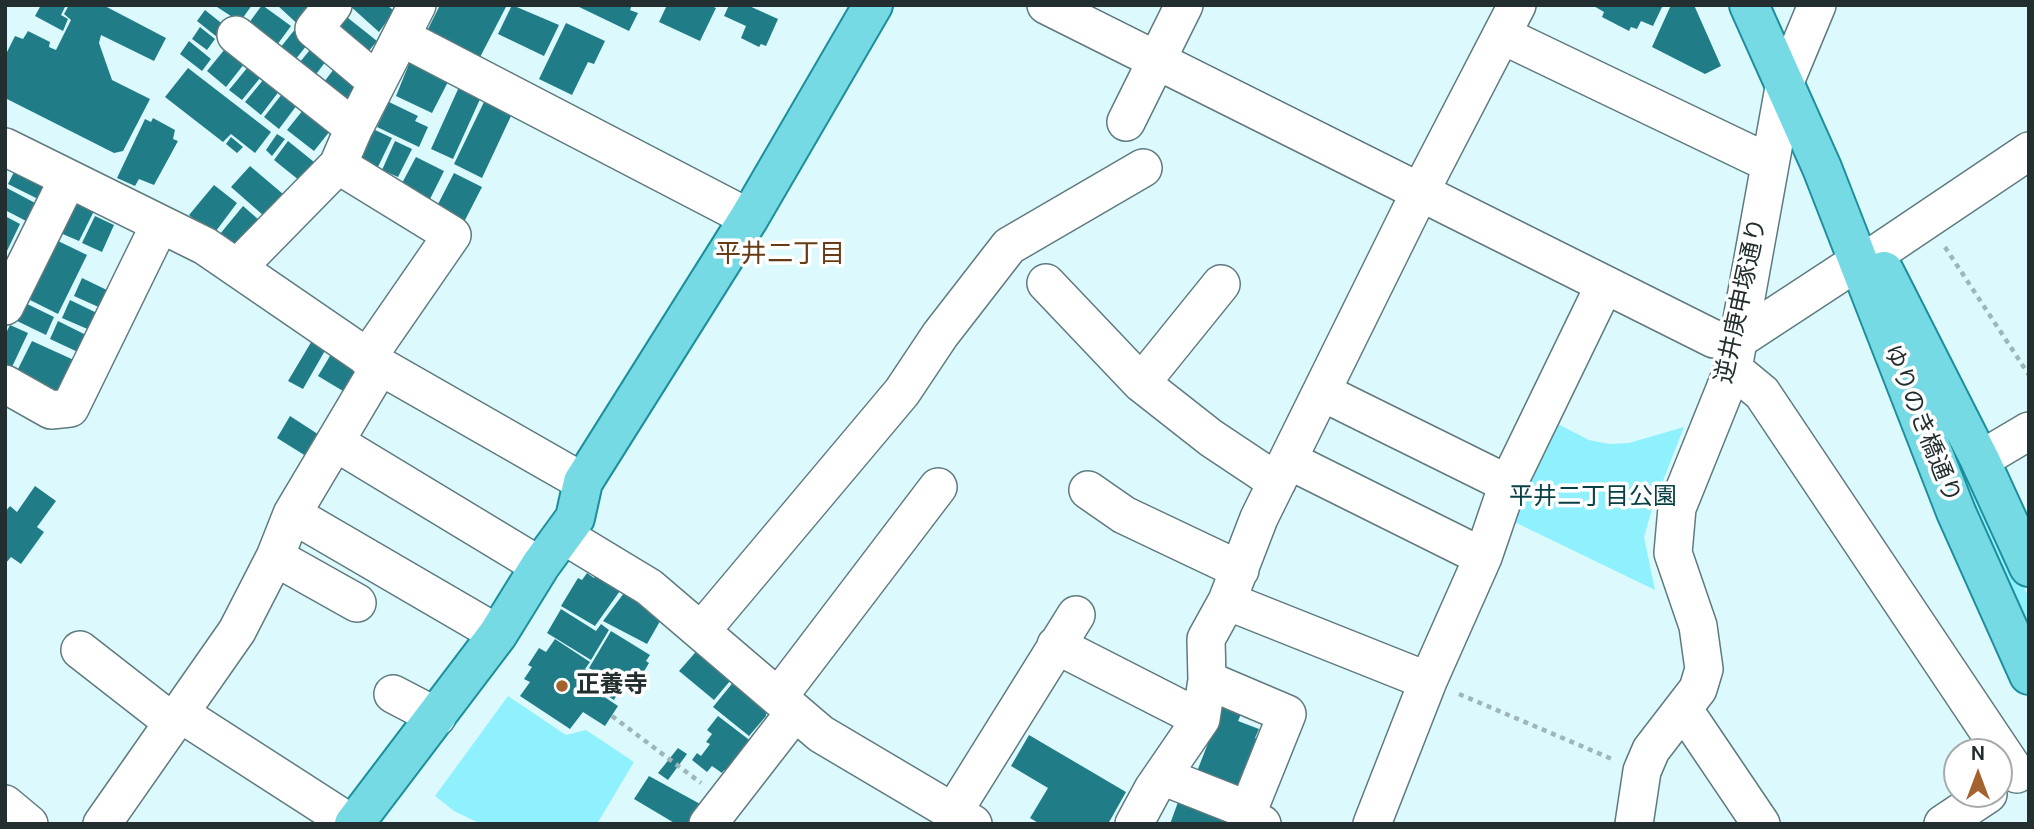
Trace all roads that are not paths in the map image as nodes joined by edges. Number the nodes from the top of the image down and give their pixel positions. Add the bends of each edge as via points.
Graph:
1 (333, 5) edge
2 (417, 5) edge
3 (873, 5) edge
4 (1046, 5) edge
5 (1184, 5) edge
6 (1749, 5) edge
7 (1816, 5) edge
8 (1509, 20) edge
9 (236, 35) dead end
10 (401, 37) junction
11 (1157, 60) junction
12 (377, 82) junction
13 (1785, 82) junction
14 (1126, 122) dead end
15 (354, 128) junction
16 (5, 147) edge
17 (2029, 151) edge
18 (1769, 163) junction
19 (338, 165) junction
20 (1143, 168) dead end
21 (68, 179) junction
22 (1419, 194) junction
23 (749, 218) junction
24 (160, 225) junction
25 (1866, 258) junction
26 (237, 268) junction
27 (1046, 283) dead end
28 (1221, 284) dead end
29 (1604, 286) junction
30 (5, 306) edge
31 (1735, 354) junction
32 (373, 362) junction
33 (1141, 383) junction
34 (5, 384) edge
35 (1322, 392) junction
36 (2029, 431) edge
37 (335, 442) junction
38 (1980, 460) junction
39 (1282, 471) junction
40 (583, 482) junction
41 (1508, 484) junction
42 (937, 487) dead end
43 (1088, 491) dead end
44 (292, 514) junction
45 (563, 535) junction
46 (275, 557) junction
47 (1483, 557) junction
48 (540, 566) junction
49 (2029, 567) edge
50 (1234, 585) junction
51 (357, 603) dead end
52 (702, 630) junction
53 (498, 634) junction
54 (80, 650) dead end
55 (2029, 676) edge
56 (1206, 680) junction
57 (1427, 681) junction
58 (393, 694) dead end
59 (787, 704) junction
60 (1684, 710) junction
61 (174, 717) junction
62 (437, 718) junction
63 (1201, 719) junction
64 (1981, 738) edge
65 (1162, 776) junction
66 (5, 804) edge
67 (1967, 808) edge
68 (717, 812) edge
69 (1255, 817) edge
70 (963, 819) edge
71 (29, 824) edge
72 (102, 824) edge
73 (353, 824) edge
74 (1134, 824) edge
75 (1372, 824) edge
76 (1634, 824) edge
77 (1761, 824) edge
78 (1943, 824) edge

1 - 12 street via 314,29
2 - 10 street
3 - 23 main road
4 - 11 street
5 - 11 street
6 - 13 main road, ゆりのき橋通り
7 - 13 street, 逆井庚申塚通り
8 - 18 street
8 - 22 street
9 - 15 street
10 - 12 street
10 - 23 street
11 - 14 street
11 - 22 street
12 - 15 street
13 - 18 street, 逆井庚申塚通り
13 - 25 main road, ゆりのき橋通り
15 - 19 street
16 - 21 street
17 - 25 street
18 - 31 street, 逆井庚申塚通り
19 - 26 street
19 - 32 street via 452,235
20 - 52 street via 1009,246 902,392
21 - 24 street
21 - 30 street
22 - 29 street
22 - 35 street
23 - 40 main road
24 - 26 street via 205,246
24 - 34 street via 70,408 51,410
25 - 31 street
25 - 38 main road, ゆりのき橋通り
25 - 55 main road, ゆりのき橋通り via 1956,512
26 - 32 street
27 - 33 street
28 - 33 street
29 - 31 street via 1714,339
29 - 41 street
31 - 60 street, 逆井庚申塚通り via 1677,508 1673,531 1673,553 1703,648 1704,669
31 - 64 street
32 - 37 street
32 - 40 street
33 - 39 street via 1211,438
35 - 39 street
35 - 41 street
36 - 38 street
37 - 44 street
37 - 48 street
38 - 49 main road, ゆりのき橋通り
39 - 47 street
39 - 50 street
40 - 45 main road via 575,518
41 - 47 street
42 - 59 street
43 - 50 street
44 - 46 street
44 - 53 street
45 - 48 main road
45 - 52 street via 649,587
46 - 51 street
46 - 61 street via 237,631
47 - 57 street
48 - 53 main road
50 - 56 street via 1206,639
50 - 57 street
52 - 59 street
53 - 62 main road
54 - 61 street
56 - 63 street
56 - 69 street via 1287,714
57 - 75 street
58 - 62 street
59 - 68 street
59 - 70 street via 821,734
60 - 76 street, 逆井庚申塚通り via 1651,750 1642,771
60 - 77 street
61 - 72 street
61 - 73 street
62 - 73 main road
63 - 65 street
63 - 70 street via 1066,630
65 - 69 street
65 - 74 street
66 - 71 street
67 - 78 street

